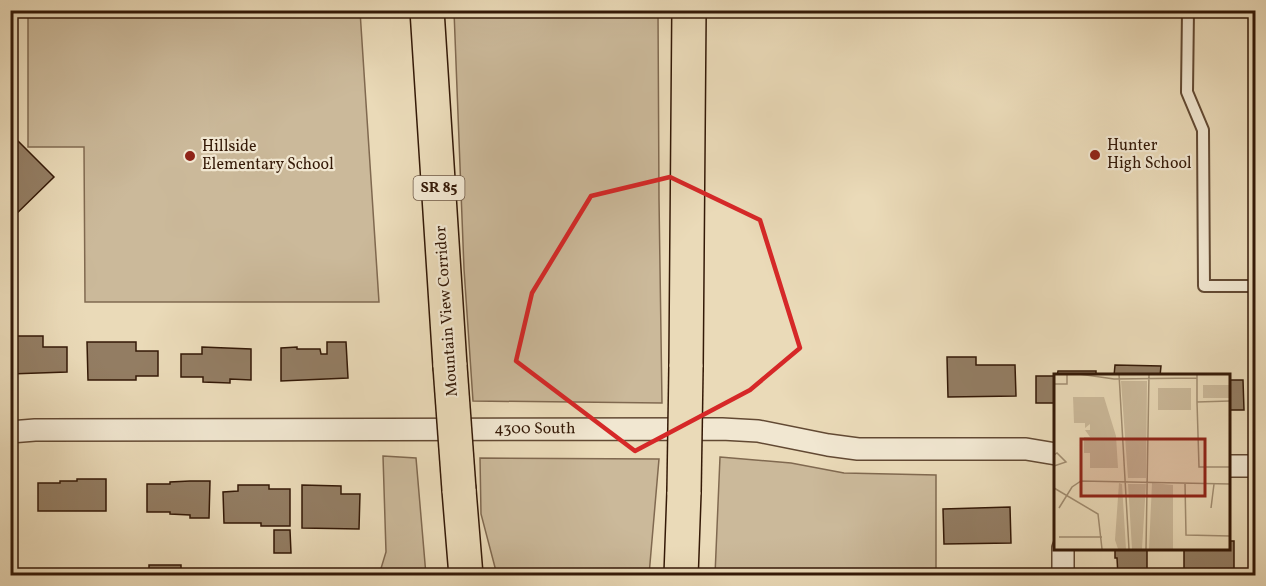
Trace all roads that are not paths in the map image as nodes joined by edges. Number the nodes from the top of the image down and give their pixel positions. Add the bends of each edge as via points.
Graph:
1 (427, 10) edge
2 (689, 10) edge
3 (1188, 10) edge
4 (1256, 286) edge
5 (10, 432) edge
6 (1054, 454) edge
7 (1230, 466) edge
8 (1256, 466) edge
9 (1063, 550) edge
10 (466, 576) edge
11 (681, 576) edge
12 (1063, 576) edge

1 - 10 highway, Mountain View Corridor / SR 85, bridge
2 - 11 highway, bridge
3 - 4 lane via 1187,92 1203,130 1204,286
5 - 6 street, 4300 South via 740,429 858,449 1026,449
7 - 8 street
9 - 12 street

